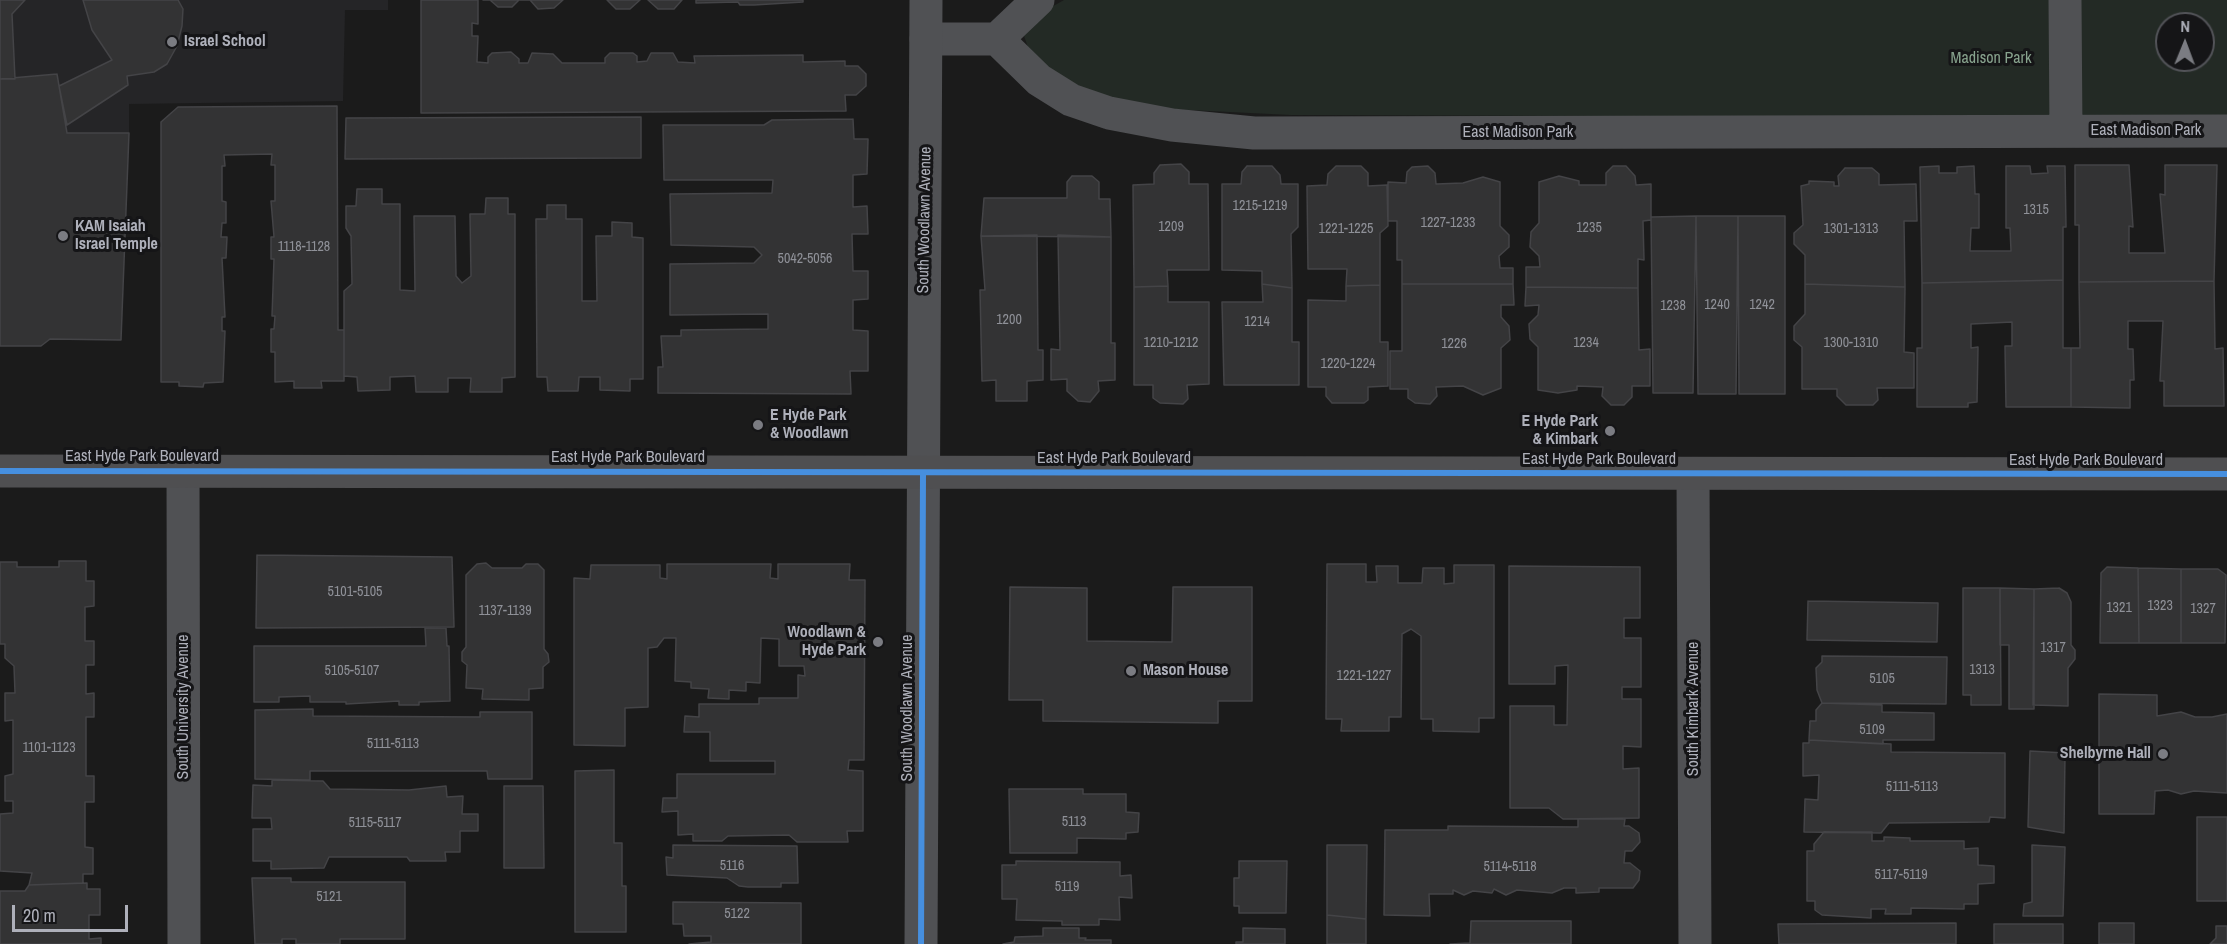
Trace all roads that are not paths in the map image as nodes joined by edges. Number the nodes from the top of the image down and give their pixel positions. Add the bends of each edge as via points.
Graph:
1 (926, 0) edge
2 (1038, 0) edge
3 (2065, 0) edge
4 (926, 39) junction
5 (997, 39) junction
6 (2066, 131) junction
7 (2227, 131) edge
8 (183, 470) junction
9 (0, 471) edge
10 (922, 473) junction
11 (1693, 474) junction
12 (2227, 474) edge
13 (184, 944) edge
14 (921, 944) edge
15 (1695, 944) edge

1 - 4 street, South Woodlawn Avenue
2 - 5 street
3 - 6 street
4 - 5 street
4 - 10 street, South Woodlawn Avenue
5 - 6 street, East Madison Park via 1039,80 1071,100 1109,113 1172,125 1254,133
6 - 7 street, East Madison Park
8 - 9 main road, East Hyde Park Boulevard
8 - 10 main road, East Hyde Park Boulevard
8 - 13 street, South University Avenue
10 - 11 main road, East Hyde Park Boulevard
10 - 14 street, South Woodlawn Avenue
11 - 12 main road, East Hyde Park Boulevard
11 - 15 street, South Kimbark Avenue

